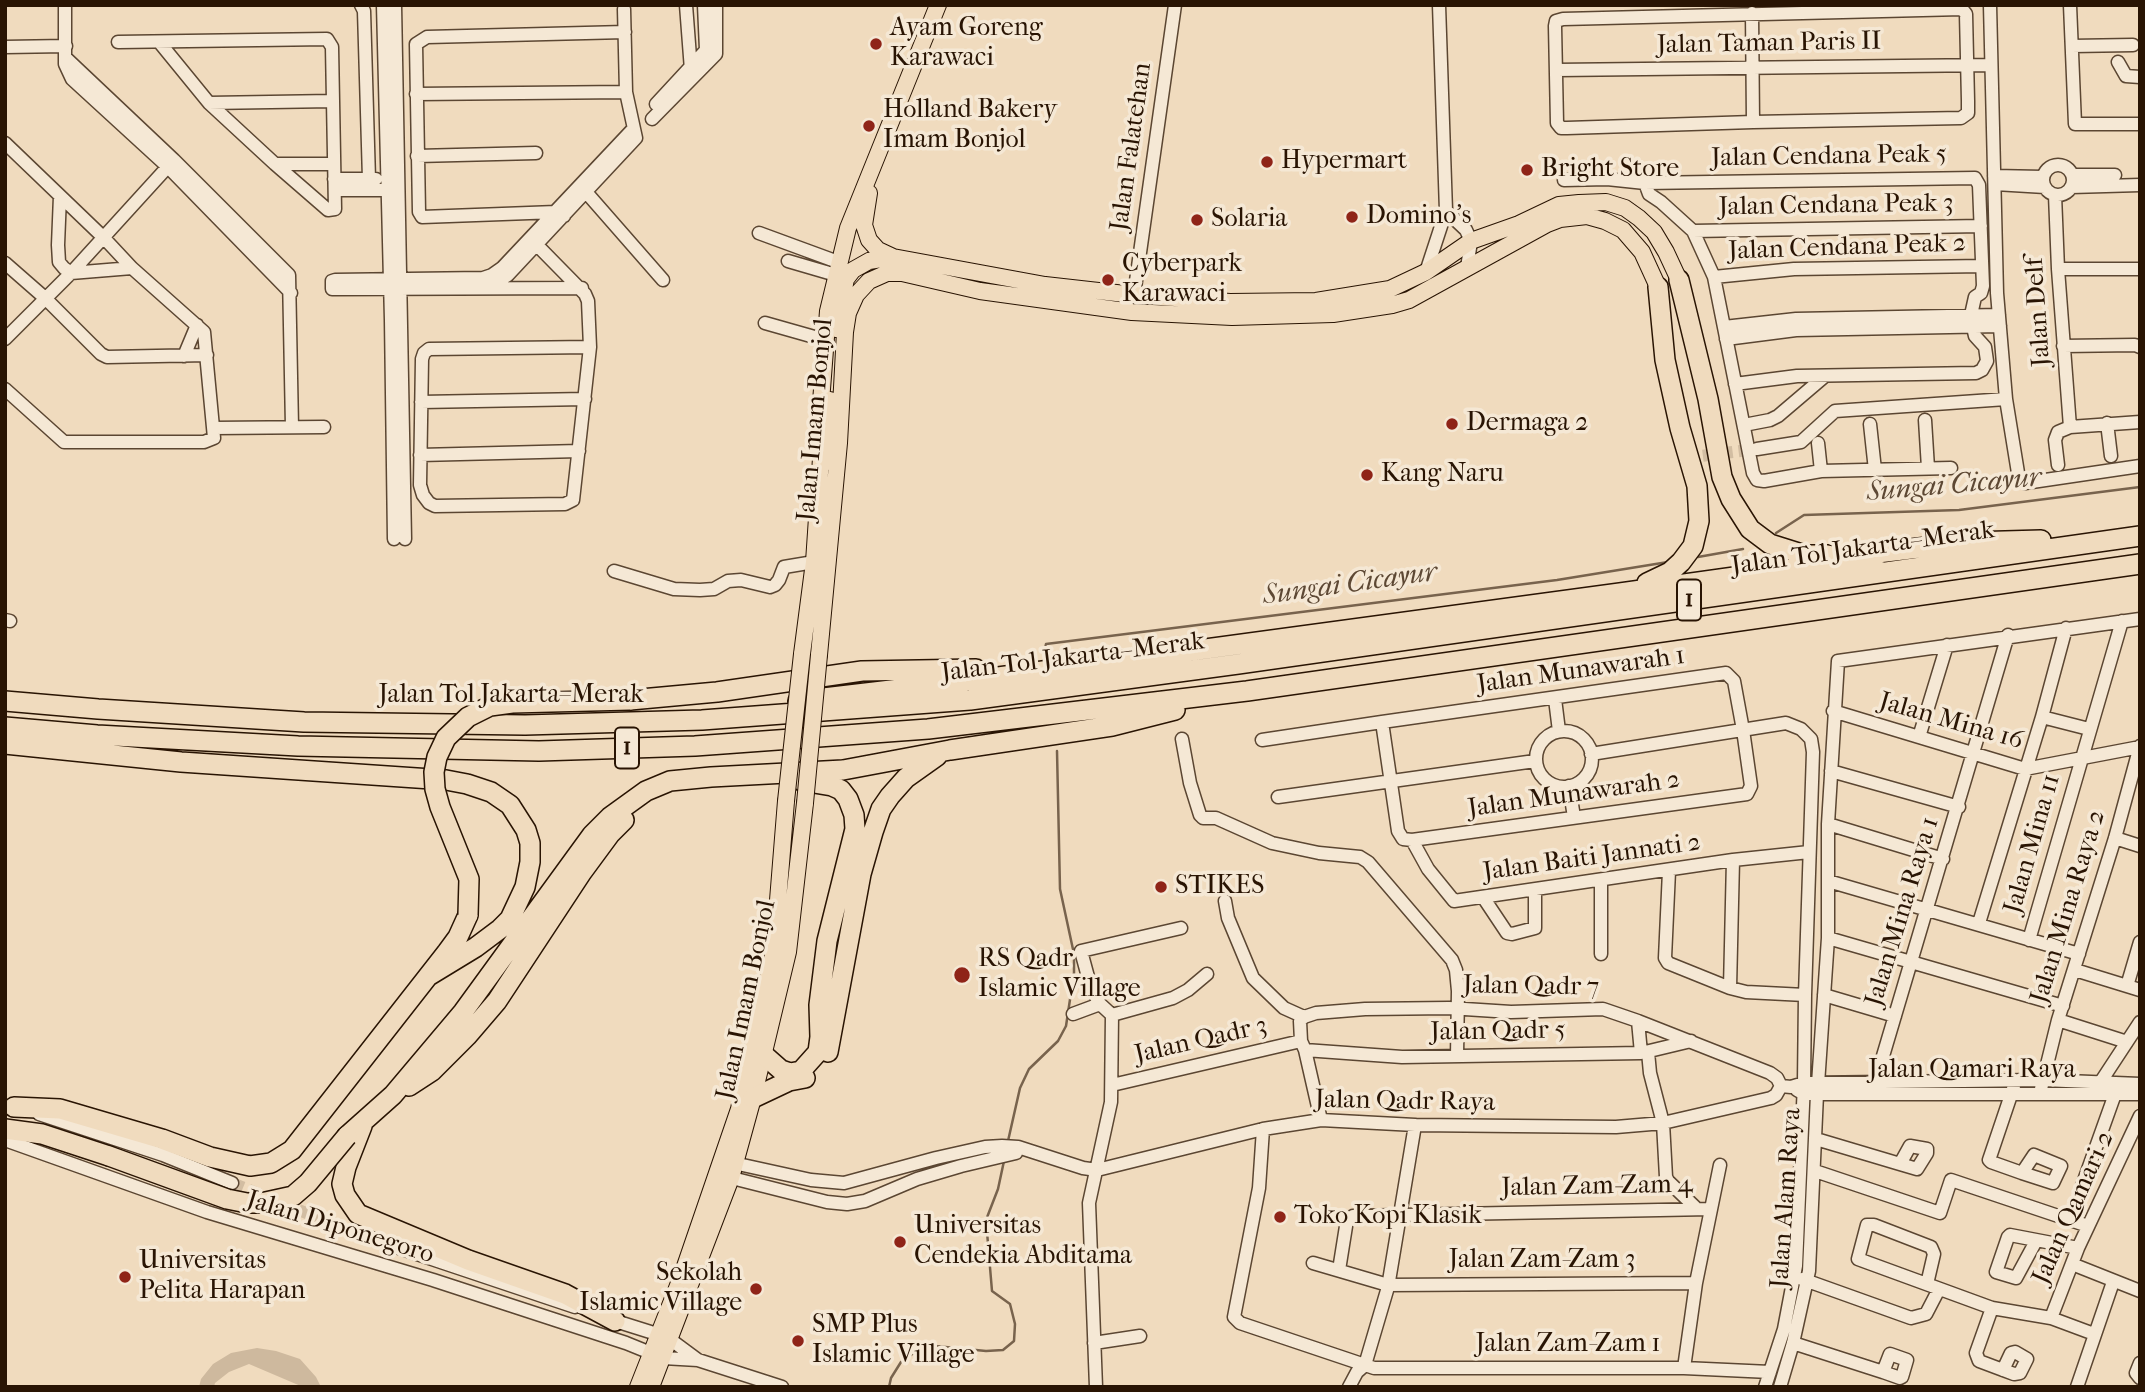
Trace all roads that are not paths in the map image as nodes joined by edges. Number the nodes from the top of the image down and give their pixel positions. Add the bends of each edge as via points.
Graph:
1 (65, 5) edge
2 (361, 5) edge
3 (383, 5) edge
4 (395, 5) edge
5 (686, 5) edge
6 (704, 5) edge
7 (716, 5) edge
8 (938, 5) edge
9 (1175, 5) edge
10 (1439, 5) edge
11 (1990, 5) edge
12 (2070, 5) edge
13 (624, 9) dead end
14 (1752, 13) junction
15 (625, 32) junction
16 (118, 42) dead end
17 (160, 43) junction
18 (2133, 45) dead end
19 (2072, 46) junction
20 (5, 47) edge
21 (66, 52) junction
22 (390, 59) junction
23 (2118, 62) dead end
24 (1968, 65) junction
25 (1987, 65) junction
26 (1752, 66) junction
27 (1557, 70) junction
28 (693, 72) junction
29 (2140, 77) edge
30 (626, 92) junction
31 (416, 94) junction
32 (332, 101) junction
33 (209, 103) junction
34 (649, 116) dead end
35 (1753, 122) junction
36 (2140, 124) edge
37 (5, 143) edge
38 (536, 153) dead end
39 (417, 156) junction
40 (878, 157) junction
41 (171, 164) junction
42 (275, 164) junction
43 (334, 164) junction
44 (607, 164) junction
45 (2115, 175) dead end
46 (369, 179) junction
47 (1564, 180) dead end
48 (1995, 180) junction
49 (2071, 181) junction
50 (1645, 183) junction
51 (335, 184) junction
52 (393, 184) junction
53 (2140, 185) edge
54 (2048, 186) junction
55 (586, 192) junction
56 (60, 196) junction
57 (1446, 211) junction
58 (560, 214) junction
59 (1981, 226) junction
60 (1693, 231) junction
61 (759, 233) dead end
62 (104, 238) junction
63 (534, 241) junction
64 (1471, 241) junction
65 (893, 257) junction
66 (788, 261) dead end
67 (5, 263) edge
68 (1982, 266) junction
69 (132, 268) junction
70 (837, 268) junction
71 (1467, 268) junction
72 (2058, 269) junction
73 (2140, 269) edge
74 (1426, 272) junction
75 (71, 273) junction
76 (1714, 277) junction
77 (663, 280) dead end
78 (1679, 280) joint
79 (445, 284) junction
80 (395, 285) junction
81 (582, 288) junction
82 (1658, 288) joint
83 (484, 289) junction
84 (1134, 295) junction
85 (45, 298) junction
86 (1231, 310) junction
87 (1972, 321) junction
88 (1999, 321) junction
89 (765, 323) dead end
90 (197, 325) junction
91 (1725, 333) junction
92 (5, 339) edge
93 (825, 340) junction
94 (2138, 345) edge
95 (2063, 346) junction
96 (590, 347) junction
97 (207, 355) junction
98 (184, 356) junction
99 (1825, 376) junction
100 (1735, 384) junction
101 (5, 388) edge
102 (584, 399) junction
103 (2006, 399) junction
104 (421, 402) junction
105 (1925, 420) dead end
106 (2140, 422) edge
107 (2107, 423) junction
108 (1870, 424) dead end
109 (1744, 425) junction
110 (292, 427) junction
111 (324, 427) dead end
112 (2070, 427) junction
113 (215, 428) junction
114 (1818, 443) dead end
115 (1757, 449) tunnel mouth
116 (579, 451) junction
117 (421, 455) junction
118 (2111, 456) dead end
119 (2058, 465) dead end
120 (2140, 466) edge
121 (1928, 468) junction
122 (1951, 468) dead end
123 (1875, 470) junction
124 (826, 471) junction
125 (1821, 471) junction
126 (2140, 536) edge
127 (399, 539) dead end
128 (1879, 554) junction
129 (814, 562) junction
130 (2140, 564) edge
131 (614, 571) dead end
132 (1620, 593) junction
133 (2140, 619) edge
134 (2122, 621) junction
135 (2066, 628) junction
136 (2008, 635) junction
137 (1947, 645) junction
138 (811, 655) junction
139 (1106, 662) junction
140 (1247, 691) junction
141 (1555, 699) junction
142 (5, 701) edge
143 (1833, 711) junction
144 (2042, 717) junction
145 (702, 720) junction
146 (1382, 722) junction
147 (5, 727) edge
148 (2089, 729) junction
149 (1743, 730) junction
150 (1559, 731) junction
151 (1919, 737) junction
152 (1182, 740) dead end
153 (1262, 740) dead end
154 (5, 744) edge
155 (2140, 747) edge
156 (950, 750) junction
157 (1591, 754) junction
158 (1974, 755) junction
159 (2080, 760) junction
160 (1535, 761) junction
161 (2025, 769) junction
162 (1831, 771) junction
163 (1391, 779) junction
164 (1569, 786) junction
165 (1278, 797) dead end
166 (1959, 807) junction
167 (1574, 817) junction
168 (1828, 824) junction
169 (2115, 838) junction
170 (1412, 841) junction
171 (2140, 846) edge
172 (1809, 852) junction
173 (1943, 859) junction
174 (1733, 860) junction
175 (1669, 871) junction
176 (1601, 880) junction
177 (1828, 881) junction
178 (1535, 889) junction
179 (1483, 897) junction
180 (1225, 901) dead end
181 (1927, 910) junction
182 (1979, 923) junction
183 (1181, 928) dead end
184 (1828, 938) junction
185 (2029, 940) junction
186 (2140, 943) edge
187 (1601, 954) dead end
188 (2079, 954) junction
189 (1912, 961) junction
190 (2075, 970) junction
191 (1207, 974) dead end
192 (429, 975) junction
193 (1730, 988) junction
194 (2133, 988) edge
195 (1805, 995) junction
196 (1824, 995) junction
197 (1100, 1004) junction
198 (2063, 1006) junction
199 (1453, 1008) junction
200 (1073, 1014) dead end
201 (1112, 1014) junction
202 (1895, 1016) junction
203 (2058, 1020) junction
204 (1302, 1021) junction
205 (1639, 1021) junction
206 (2140, 1022) edge
207 (2140, 1035) edge
208 (1691, 1041) junction
209 (2127, 1042) junction
210 (1303, 1045) junction
211 (1644, 1053) junction
212 (1457, 1056) junction
213 (763, 1061) junction
214 (789, 1081) junction
215 (2140, 1084) edge
216 (1112, 1085) junction
217 (1786, 1086) junction
218 (2014, 1086) junction
219 (2041, 1086) junction
220 (1873, 1088) junction
221 (1811, 1089) junction
222 (2105, 1089) junction
223 (2140, 1094) edge
224 (393, 1096) junction
225 (753, 1098) junction
226 (10, 1105) edge
227 (2140, 1116) edge
228 (1321, 1120) junction
229 (363, 1122) junction
230 (1663, 1123) junction
231 (1415, 1125) junction
232 (5, 1129) edge
233 (1263, 1129) junction
234 (1816, 1139) junction
235 (5, 1140) edge
236 (1001, 1150) junction
237 (1900, 1164) dead end
238 (1720, 1165) dead end
239 (726, 1169) junction
240 (1097, 1170) junction
241 (1815, 1171) junction
242 (2022, 1173) dead end
243 (232, 1183) tunnel mouth
244 (844, 1183) junction
245 (2081, 1189) dead end
246 (847, 1204) junction
247 (1695, 1208) junction
248 (1710, 1209) junction
249 (1400, 1214) junction
250 (2088, 1226) junction
251 (363, 1236) tunnel mouth
252 (2036, 1241) dead end
253 (2078, 1248) junction
254 (1313, 1263) dead end
255 (2073, 1264) junction
256 (1339, 1270) junction
257 (1794, 1277) junction
258 (1808, 1280) junction
259 (2113, 1282) junction
260 (1696, 1283) junction
261 (1388, 1285) junction
262 (1933, 1286) junction
263 (2140, 1290) edge
264 (1992, 1308) junction
265 (2052, 1318) junction
266 (615, 1321) junction
267 (2094, 1334) junction
268 (1140, 1336) dead end
269 (665, 1337) junction
270 (1094, 1343) junction
271 (1794, 1343) junction
272 (657, 1356) junction
273 (698, 1360) junction
274 (2140, 1363) edge
275 (1365, 1365) junction
276 (1684, 1368) junction
277 (2003, 1370) dead end
278 (1883, 1372) dead end
279 (1770, 1373) junction
280 (2140, 1378) edge
281 (2079, 1386) edge
282 (638, 1387) edge
283 (651, 1387) edge
284 (782, 1387) edge
285 (1096, 1387) edge
286 (1349, 1387) edge
287 (1765, 1387) edge
288 (1780, 1387) edge

1 - 21 street
2 - 46 street
3 - 22 street
4 - 22 street
5 - 28 street
6 - 28 street via 706,50
7 - 28 street via 716,54
8 - 40 main road, Jalan Imam Bonjol
9 - 84 street, Jalan Falatehan
10 - 57 street
11 - 25 street
12 - 19 street
13 - 15 street
14 - 24 street via 1962,9
14 - 26 street
14 - 27 street via 1563,19 1555,26
15 - 30 street
15 - 31 street via 422,38 416,44
16 - 17 street
17 - 32 street via 327,39 332,47
17 - 33 street
18 - 19 street
19 - 36 street via 2075,124
20 - 21 street
21 - 41 street via 66,69 72,79
22 - 52 street
23 - 29 street via 2126,76
24 - 25 street, Jalan Taman Paris II
24 - 26 street, Jalan Taman Paris II
24 - 35 street via 1968,113 1961,118
25 - 48 street
26 - 27 street, Jalan Taman Paris II
26 - 35 street
27 - 35 street via 1557,122 1561,128
28 - 34 street
30 - 31 street
30 - 44 street via 634,133
31 - 39 street
32 - 33 street
32 - 43 street
33 - 42 street
37 - 56 street
38 - 39 street
39 - 58 street via 422,217
40 - 65 main road via 864,225 878,250
40 - 70 main road, Jalan Imam Bonjol via 857,201
41 - 62 street
41 - 110 street via 291,293
42 - 43 street
42 - 51 street via 328,210 336,206
43 - 51 street
44 - 55 street
44 - 58 street
45 - 49 street
46 - 51 street
46 - 52 street
47 - 50 street, Jalan Cendana Peak 5
48 - 54 street
48 - 88 street
49 - 53 street
49 - 54 street via 2065,194
49 - 54 street via 2066,168 2057,166 2048,169
50 - 59 street, Jalan Cendana Peak 5 via 1969,177 1979,184
50 - 60 street via 1650,194
51 - 52 street
52 - 80 street
54 - 72 street, Jalan Delf
55 - 58 street
55 - 77 street
56 - 62 street
56 - 75 street via 60,262
57 - 64 street
57 - 74 street
58 - 63 street
59 - 60 street, Jalan Cendana Peak 3
59 - 68 street
60 - 76 street
61 - 70 street
62 - 69 street
62 - 75 street
63 - 79 street via 492,275
63 - 81 street
63 - 83 street via 508,275
64 - 71 street
64 - 74 main road, Jalan Imam Bonjol
64 - 78 main road, Jalan Imam Bonjol via 1559,205 1606,202 1625,208 1654,232
65 - 84 main road, Jalan Imam Bonjol via 1045,285
65 - 124 main road via 869,261 846,279 831,370
66 - 70 street
67 - 85 street
68 - 76 street, Jalan Cendana Peak 2 via 1794,269
68 - 87 street via 1983,286 1975,297
69 - 75 street
69 - 90 street
70 - 93 main road, Jalan Imam Bonjol
71 - 82 main road, Jalan Imam Bonjol via 1547,224 1587,216 1623,230 1642,252
71 - 86 main road, Jalan Imam Bonjol via 1392,305 1334,314
72 - 73 street
72 - 95 street, Jalan Delf
74 - 86 main road, Jalan Imam Bonjol via 1390,289
75 - 85 street
76 - 91 street
78 - 128 highway via 1722,477 1750,529 1770,544 1805,555
79 - 80 street
79 - 83 street
80 - 127 street
81 - 83 street
81 - 96 street via 588,301
82 - 132 highway via 1665,360 1697,486 1699,521 1693,546 1681,562 1658,579
84 - 86 main road, Jalan Imam Bonjol
85 - 92 street
85 - 98 street via 107,357
86 - 124 main road, Jalan Imam Bonjol via 1132,312 887,273 862,287 848,313
87 - 88 street
87 - 91 street via 1824,324 1796,319
87 - 99 street via 1987,361 1976,373
88 - 103 street
89 - 93 street
90 - 97 street via 206,337
90 - 98 street
91 - 100 street
93 - 124 main road, Jalan Imam Bonjol via 819,439
94 - 95 street
95 - 112 street, Jalan Delf
96 - 102 street
96 - 104 street via 429,349 422,359
97 - 98 street
97 - 113 street
99 - 100 street
99 - 109 street via 1778,416
100 - 109 street
101 - 113 street via 64,442 204,442 215,438
102 - 104 street
102 - 116 street
103 - 115 street via 1833,412 1801,442
103 - 120 street via 2021,481
104 - 117 street
105 - 121 street
106 - 107 street
107 - 112 street
107 - 118 street
108 - 123 street
109 - 125 street via 1757,480
110 - 111 street
110 - 113 street
112 - 119 street via 2058,432 2055,440
114 - 125 street
116 - 117 street
116 - 117 street via 573,500 565,504 435,506 420,485
121 - 122 street
121 - 123 street
123 - 125 street
124 - 129 main road, Jalan Imam Bonjol
124 - 138 main road, Jalan Imam Bonjol
126 - 128 highway via 1969,542
126 - 145 highway, Jalan Tol Jakarta–Merak / 1 via 970,700
128 - 132 highway
129 - 131 street via 784,567 770,587 741,580 714,589 674,589
129 - 138 main road, Jalan Imam Bonjol
130 - 140 highway, Jalan Tol Jakarta–Merak / 1
132 - 139 highway
133 - 134 street
134 - 135 street
134 - 148 street, Jalan Mina 11
135 - 136 street
135 - 144 street
136 - 137 street
136 - 158 street, Jalan Mina Raya 1
137 - 143 street via 1841,659 1836,665
137 - 151 street
138 - 213 main road, Jalan Imam Bonjol, bridge via 805,803 788,952
138 - 239 main road, Jalan Imam Bonjol, bridge via 786,802 774,950
139 - 145 highway via 817,698
139 - 192 highway, bridge via 862,671 717,692 490,706 468,717 446,737 437,757 435,789 469,879 468,915 458,937
140 - 147 highway, Jalan Tol Jakarta–Merak / 1 via 928,729 695,746 565,750 299,746
140 - 156 highway via 1112,726
141 - 146 street, Jalan Munawarah 1
141 - 149 street, Jalan Munawarah 1 via 1726,673 1734,681
141 - 150 street
142 - 145 highway, Jalan Tol Jakarta–Merak / 1 via 304,722 526,725
143 - 151 street, Jalan Mina 16
143 - 162 street
144 - 148 street
144 - 161 street
146 - 153 street, Jalan Munawarah 1
146 - 163 street
148 - 159 street, Jalan Mina 11
149 - 157 street
149 - 167 street, Jalan Munawarah 2 via 1751,786 1747,794
149 - 172 street via 1786,723 1811,739
150 - 157 street via 1583,739
150 - 160 street via 1541,741
151 - 158 street, Jalan Mina 16
152 - 199 street via 1203,818 1216,818 1272,843 1368,862 1452,960 1458,991
154 - 192 highway via 181,762 446,780 491,792 510,805 526,830 530,862 526,887 500,929
155 - 159 street, Jalan Mina 16
155 - 169 street, Jalan Mina Raya 2
156 - 214 highway via 906,778 881,810 861,874 827,1059 809,1077
156 - 224 highway via 843,770 670,781 630,800 592,835 463,1012
157 - 164 street via 1587,774
158 - 161 street, Jalan Mina 16
158 - 166 street, Jalan Mina Raya 1
159 - 161 street, Jalan Mina 16
159 - 185 street, Jalan Mina 11
160 - 163 street
160 - 164 street via 1547,781
161 - 182 street
162 - 166 street
162 - 168 street
163 - 165 street
163 - 170 street via 1398,831 1403,839
164 - 167 street
166 - 173 street, Jalan Mina Raya 1
167 - 170 street, Jalan Munawarah 2
168 - 173 street
168 - 177 street
169 - 171 street
169 - 188 street, Jalan Mina Raya 2
170 - 179 street, Jalan Baiti Jannati 2 via 1454,901
172 - 174 street, Jalan Baiti Jannati 2
172 - 195 street
173 - 181 street, Jalan Mina Raya 1
174 - 175 street, Jalan Baiti Jannati 2
174 - 193 street
175 - 176 street, Jalan Baiti Jannati 2
175 - 193 street via 1665,958
176 - 178 street, Jalan Baiti Jannati 2
176 - 187 street
177 - 181 street
177 - 184 street
178 - 179 street, Jalan Baiti Jannati 2
178 - 179 street via 1535,928 1511,934
180 - 204 street via 1253,978
181 - 182 street
181 - 189 street, Jalan Mina Raya 1
182 - 185 street
183 - 197 street via 1081,951
184 - 189 street
184 - 196 street
185 - 188 street
186 - 194 street
188 - 190 street, Jalan Mina Raya 2
189 - 198 street
189 - 202 street, Jalan Mina Raya 1
190 - 194 street
190 - 198 street, Jalan Mina Raya 2
191 - 201 street via 1173,998
192 - 226 highway via 292,1150 271,1163 250,1166 60,1109
193 - 195 street
195 - 221 street
196 - 202 street
196 - 221 street
197 - 200 street
197 - 201 street
198 - 203 street, Jalan Mina Raya 2
199 - 204 street, Jalan Qadr 7 via 1316,1013
199 - 205 street, Jalan Qadr 7 via 1511,1012 1603,1009
199 - 212 street
201 - 216 street
202 - 220 street, Jalan Mina Raya 1
203 - 209 street
203 - 219 street, Jalan Mina Raya 2
204 - 210 street
205 - 208 street, Jalan Qadr 7
205 - 211 street
206 - 209 street
207 - 222 street
208 - 211 street, Jalan Qadr 5
208 - 217 street, Jalan Qadr 7 via 1770,1073
209 - 222 street
210 - 212 street, Jalan Qadr 5 via 1402,1057
210 - 216 street, Jalan Qadr 3
210 - 228 street
211 - 212 street, Jalan Qadr 5
211 - 230 street
213 - 214 highway
213 - 224 highway via 790,1073 801,1071 818,1052 827,941 855,829 848,799 832,786 783,780 716,784 684,788 643,803 610,834 497,1001 432,1071
213 - 225 main road, Jalan Imam Bonjol
214 - 225 highway
215 - 222 street, Jalan Qamari Raya
216 - 240 street
217 - 221 street, Jalan Qamari Raya
217 - 230 street, Jalan Qadr Raya via 1771,1098
218 - 219 street, Jalan Qamari Raya
218 - 220 street, Jalan Qamari Raya
218 - 242 street via 1989,1158
219 - 222 street, Jalan Qamari Raya
220 - 221 street, Jalan Qamari Raya
221 - 234 street, Jalan Alam Raya
221 - 257 street
222 - 223 street, Jalan Qamari Raya
222 - 245 street
224 - 229 highway
225 - 239 main road, Jalan Imam Bonjol
226 - 243 street, Jalan Diponegoro via 163,1155
227 - 250 street, Jalan Qamari 2
228 - 231 street, Jalan Qadr Raya
228 - 233 street, Jalan Qadr Raya
229 - 232 highway, bridge via 293,1196 247,1203 42,1135
229 - 266 highway via 342,1184 358,1214 565,1294
230 - 231 street, Jalan Qadr Raya via 1616,1127
230 - 247 street via 1668,1181
231 - 249 street
233 - 240 street, Jalan Qadr Raya
233 - 275 street, Jalan Zam-Zam 1 via 1259,1188 1234,1317 1240,1323
234 - 237 street
234 - 241 street, Jalan Alam Raya
235 - 272 street, Jalan Diponegoro via 207,1212 422,1276
236 - 240 street, Jalan Qadr Raya via 1020,1150
236 - 244 street, Jalan Qadr Raya via 985,1147
236 - 246 street, Jalan Qadr Raya
238 - 248 street
239 - 244 street, Jalan Qadr Raya
239 - 246 street, Jalan Qadr Raya via 827,1202
239 - 269 main road, Jalan Imam Bonjol
240 - 270 street via 1089,1203
241 - 250 street via 1940,1213 1951,1180
241 - 258 street, Jalan Alam Raya
244 - 246 street
247 - 248 street, Jalan Zam-Zam 4
247 - 249 street, Jalan Zam-Zam 4
248 - 260 street
249 - 256 street, Jalan Zam-Zam 4 via 1348,1218
249 - 261 street
250 - 253 street, Jalan Qamari 2
251 - 266 street, Jalan Diponegoro
252 - 253 street
253 - 255 street, Jalan Qamari 2
254 - 256 street, Jalan Zam-Zam 3
255 - 259 street
255 - 265 street, Jalan Qamari 2
256 - 261 street, Jalan Zam-Zam 3
257 - 258 street
257 - 279 street
258 - 262 street via 1911,1318 1926,1314
258 - 271 street, Jalan Alam Raya
259 - 263 street
259 - 267 street
260 - 261 street, Jalan Zam-Zam 3
260 - 276 street
261 - 275 street
262 - 262 street via 1858,1259 1867,1225 1931,1247
262 - 264 street
264 - 265 street
264 - 277 street via 1977,1357
265 - 267 street
266 - 269 street, Jalan Diponegoro
267 - 281 street
268 - 270 street
269 - 272 main road, Jalan Imam Bonjol
269 - 273 street, Jalan Diponegoro
270 - 285 street
271 - 278 street
271 - 288 street, Jalan Alam Raya
272 - 273 street, Jalan Diponegoro
272 - 282 main road
272 - 283 main road
273 - 284 street
274 - 280 street via 2136,1373
275 - 276 street, Jalan Zam-Zam 1
275 - 286 street
276 - 279 street, Jalan Zam-Zam 1
279 - 287 street

